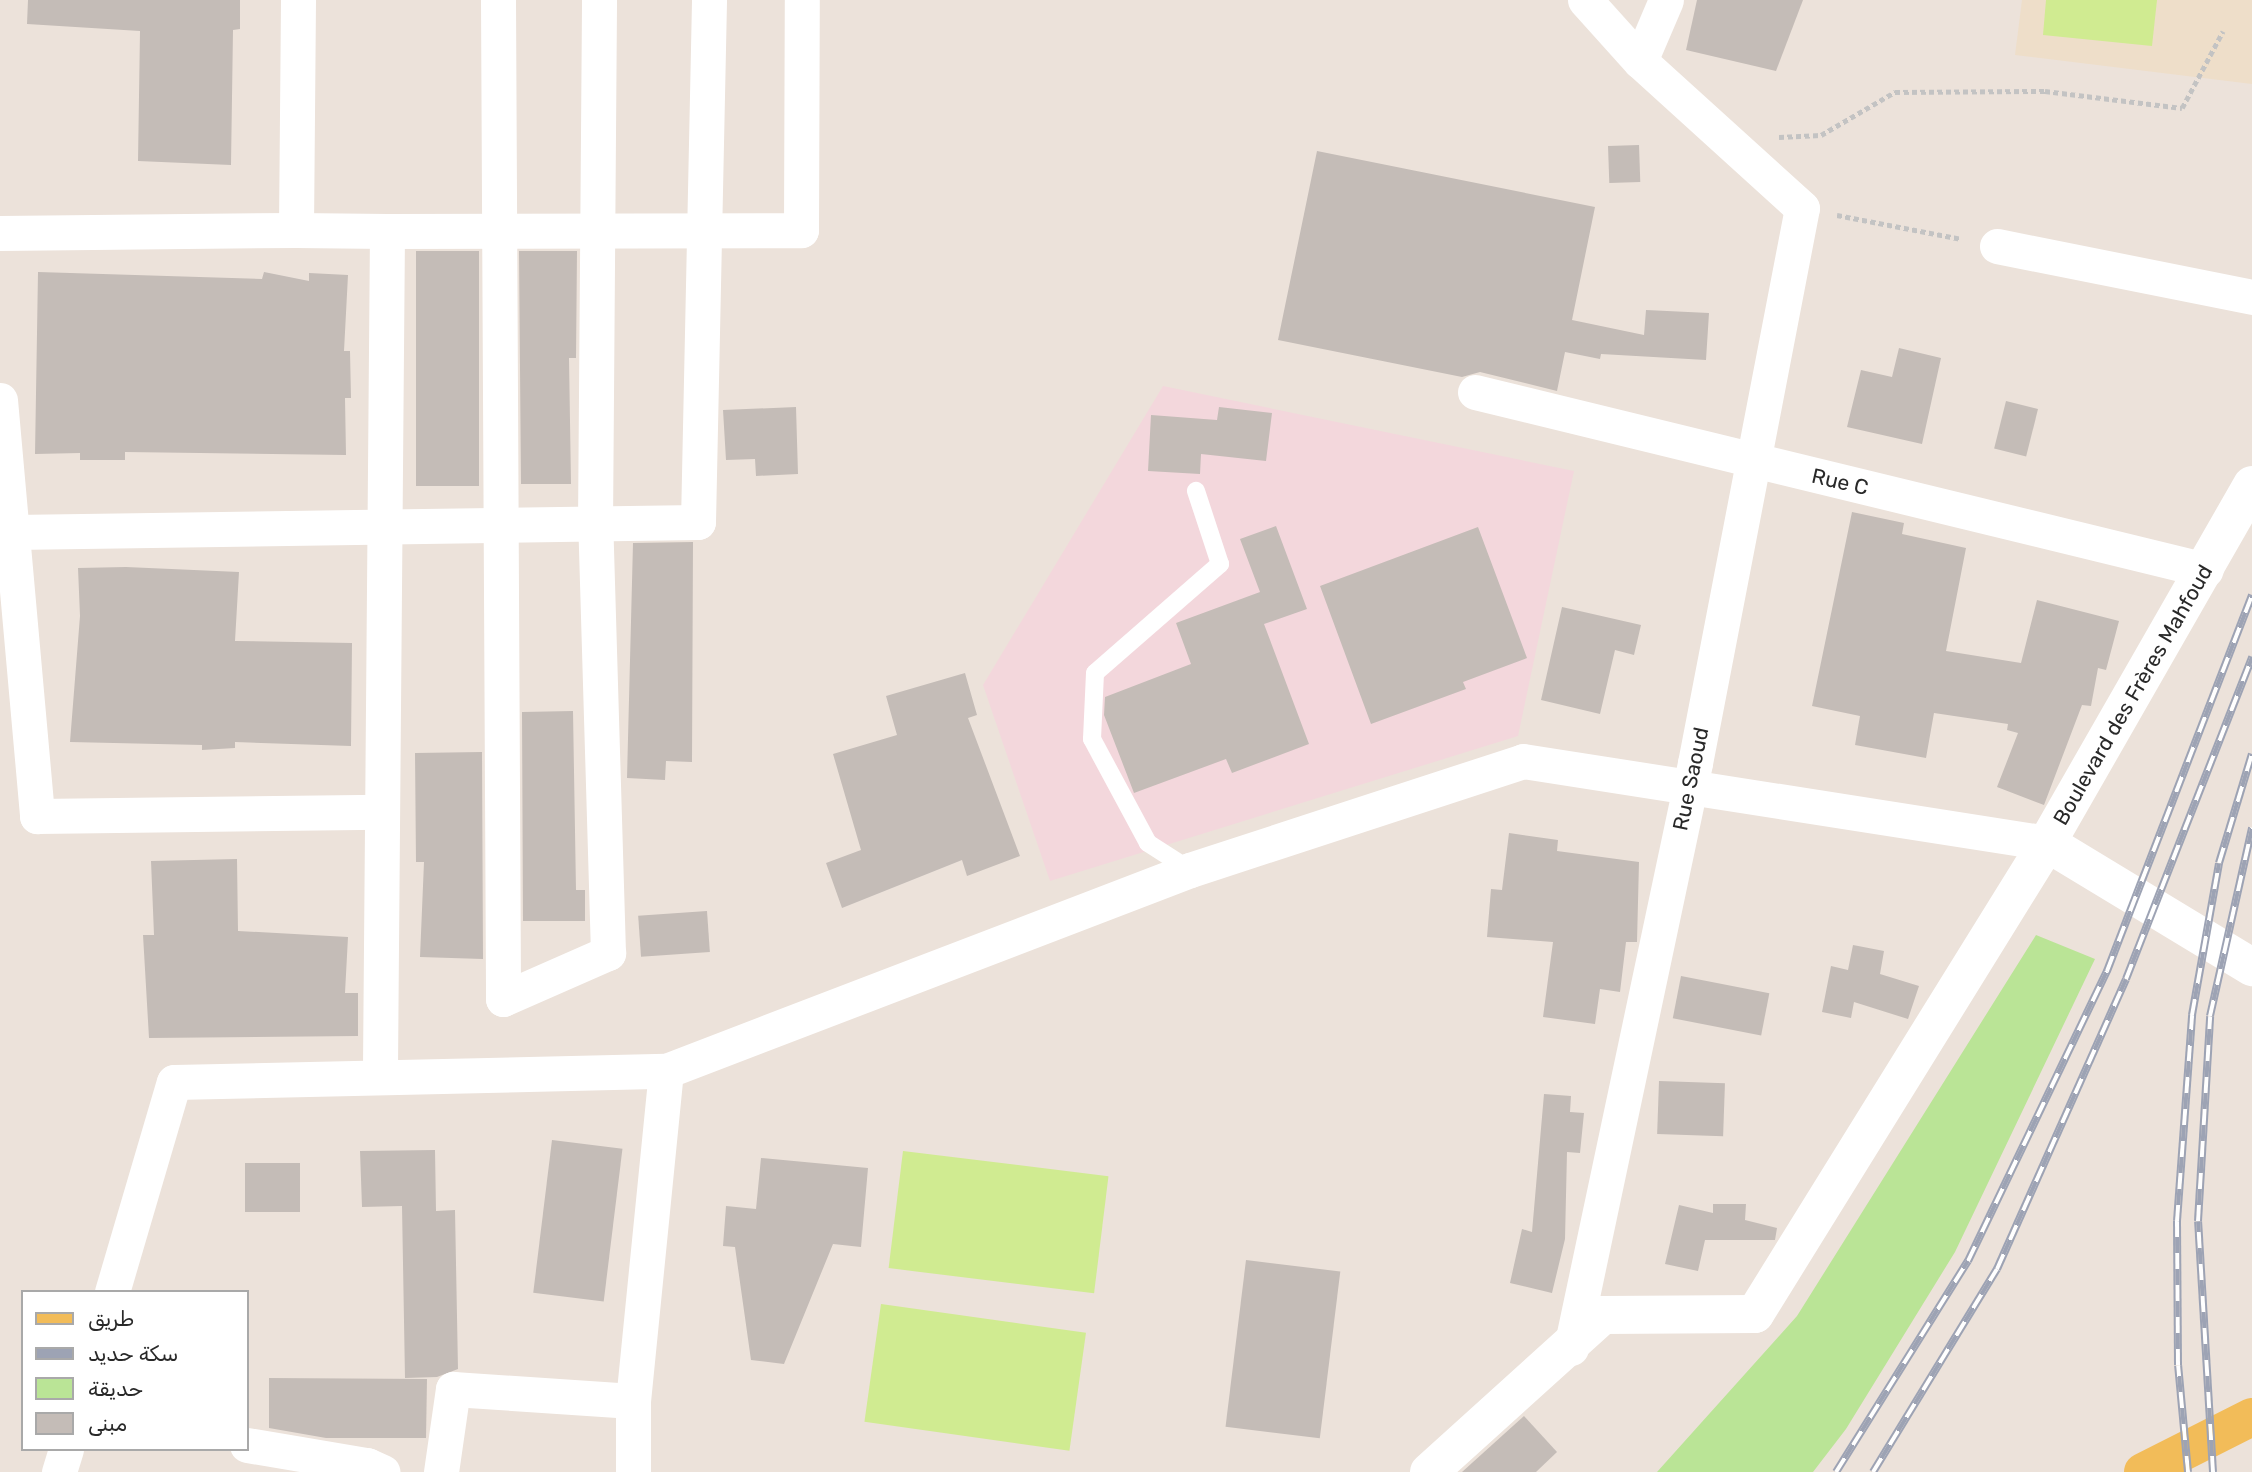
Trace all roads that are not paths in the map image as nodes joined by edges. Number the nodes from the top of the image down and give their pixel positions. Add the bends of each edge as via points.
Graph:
1 (298, 0) edge
2 (498, 0) edge
3 (599, 0) edge
4 (709, 0) edge
5 (802, 0) edge
6 (1585, 0) edge
7 (1666, 0) edge
8 (1640, 61) junction
9 (296, 230) junction
10 (387, 231) junction
11 (500, 232) junction
12 (0, 233) edge
13 (595, 233) junction
14 (704, 234) junction
15 (1997, 246) road end
16 (2252, 298) edge
17 (1475, 392) dead end
18 (0, 400) edge
19 (1753, 461) junction
20 (2252, 485) edge
21 (1196, 491) dead end
22 (595, 524) junction
23 (499, 527) junction
24 (387, 530) junction
25 (13, 532) junction
26 (2206, 570) junction
27 (1689, 784) junction
28 (381, 812) junction
29 (2047, 843) junction
30 (1190, 870) junction
31 (2252, 967) edge
32 (666, 1071) junction
33 (380, 1075) junction
34 (113, 1290) edge
35 (1571, 1348) junction
36 (633, 1401) junction
37 (2252, 1417) edge
38 (248, 1445) edge
39 (64, 1451) edge
40 (372, 1470) edge
41 (59, 1472) edge
42 (441, 1472) edge
43 (633, 1472) edge
44 (1429, 1472) edge
45 (2143, 1472) edge

1 - 9 street
2 - 11 street
3 - 13 street
4 - 14 street
5 - 14 street via 801,230
6 - 8 street
7 - 8 street
8 - 19 street, Rue Saoud via 1802,208
9 - 10 street
9 - 12 street
10 - 11 street
10 - 24 street
11 - 13 street
11 - 23 street
13 - 14 street
13 - 22 street
14 - 22 street via 698,522
15 - 16 street
17 - 19 street, Rue C
18 - 25 street
19 - 26 street, Rue C
19 - 27 street, Rue Saoud
20 - 26 street, Boulevard des Frères Mahfoud
21 - 30 lane via 1220,564 1095,673 1092,739 1148,843
22 - 23 street
22 - 23 street via 608,953 503,999
23 - 24 street
24 - 25 street
24 - 28 street
25 - 28 street via 37,816
26 - 29 street, Boulevard des Frères Mahfoud
27 - 29 street
27 - 30 street via 1523,761
27 - 35 street, Rue Saoud
28 - 33 street
29 - 31 street, Boulevard des Frères Mahfoud
29 - 35 street via 1755,1314 1603,1315
30 - 32 street
32 - 33 street
32 - 36 street
33 - 34 street via 174,1082
35 - 44 street
36 - 42 street via 453,1389
36 - 43 street
37 - 45 main road
38 - 40 street
39 - 41 street

